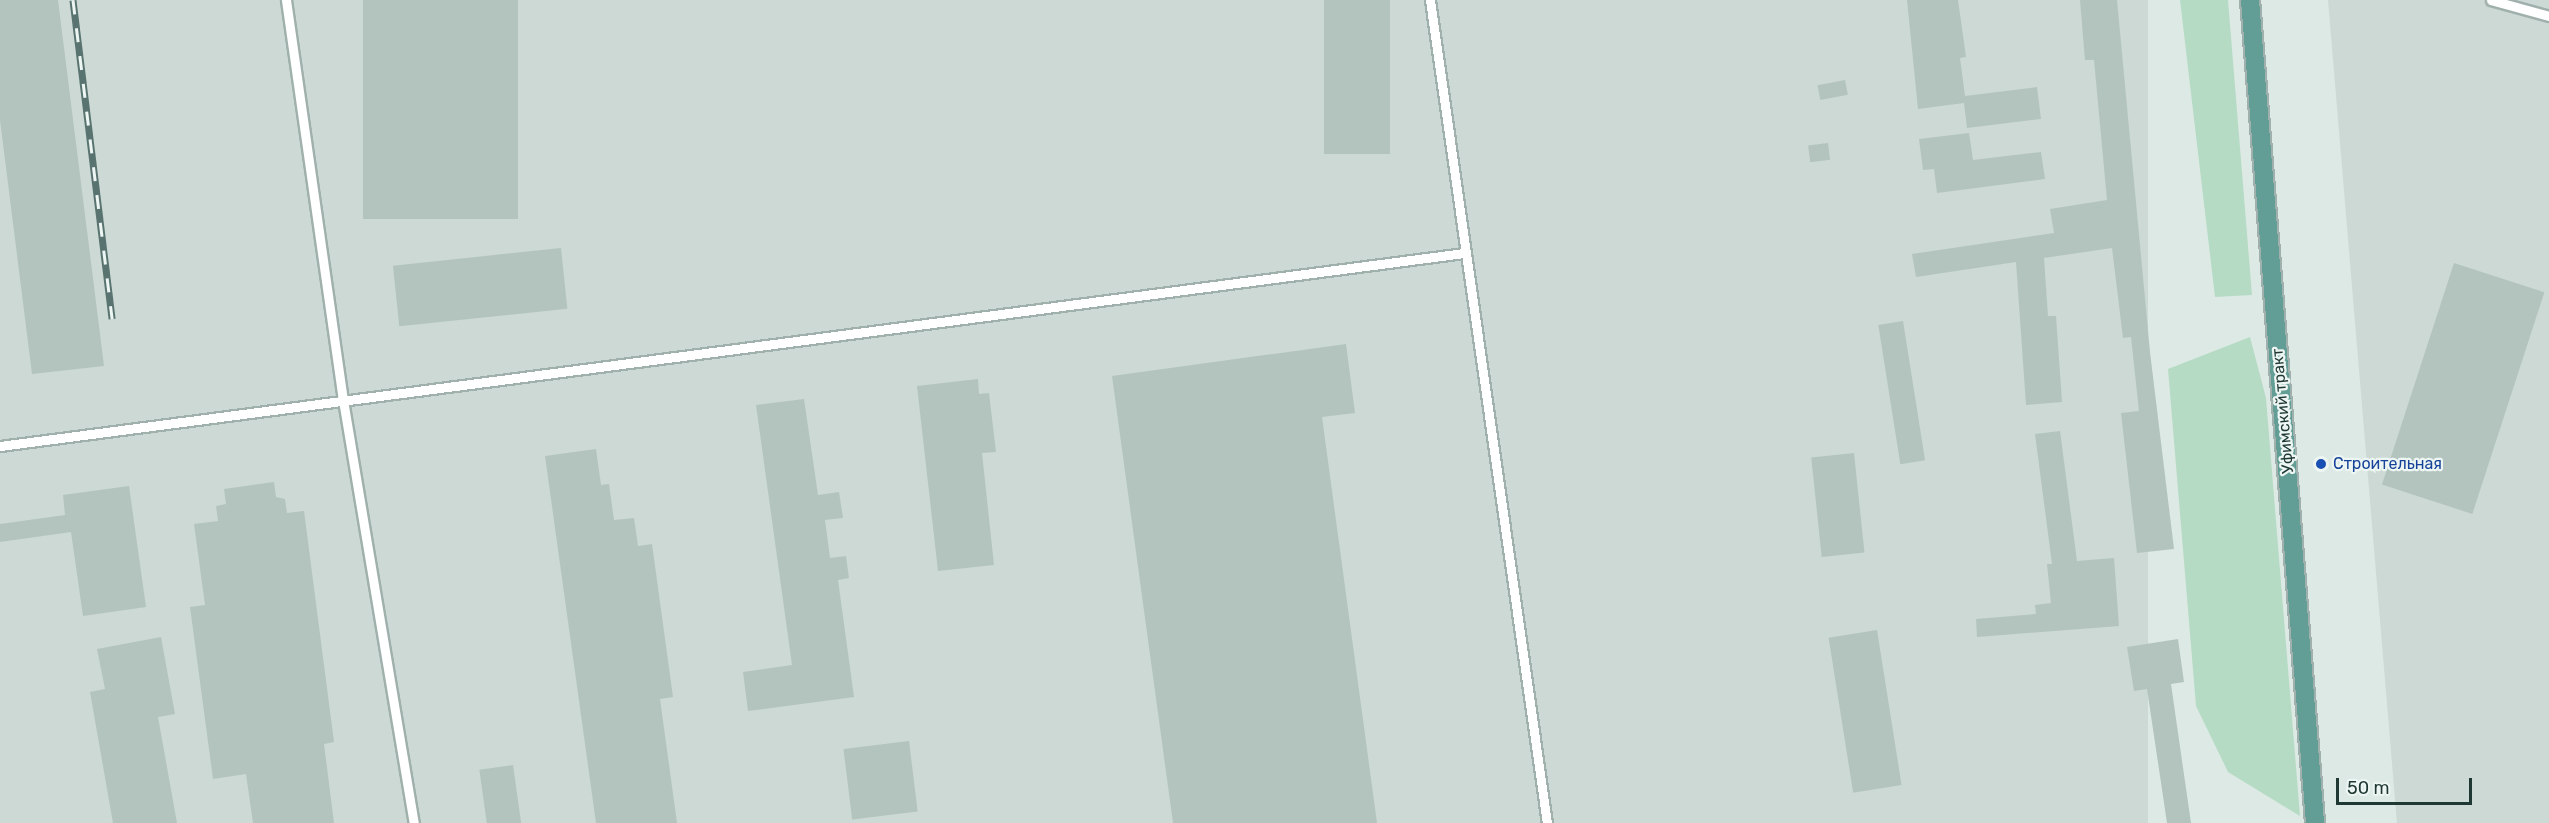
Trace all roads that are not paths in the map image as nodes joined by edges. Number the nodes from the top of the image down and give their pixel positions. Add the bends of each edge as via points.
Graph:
1 (286, 0) edge
2 (1430, 0) edge
3 (2250, 0) edge
4 (2491, 0) edge
5 (2549, 16) edge
6 (1464, 253) junction
7 (343, 400) junction
8 (0, 446) edge
9 (414, 823) edge
10 (1547, 823) edge
11 (2315, 823) edge

1 - 7 lane
2 - 6 lane
3 - 11 main road, Уфимский тракт
4 - 5 lane
6 - 7 lane
6 - 10 lane
7 - 8 lane
7 - 9 lane

